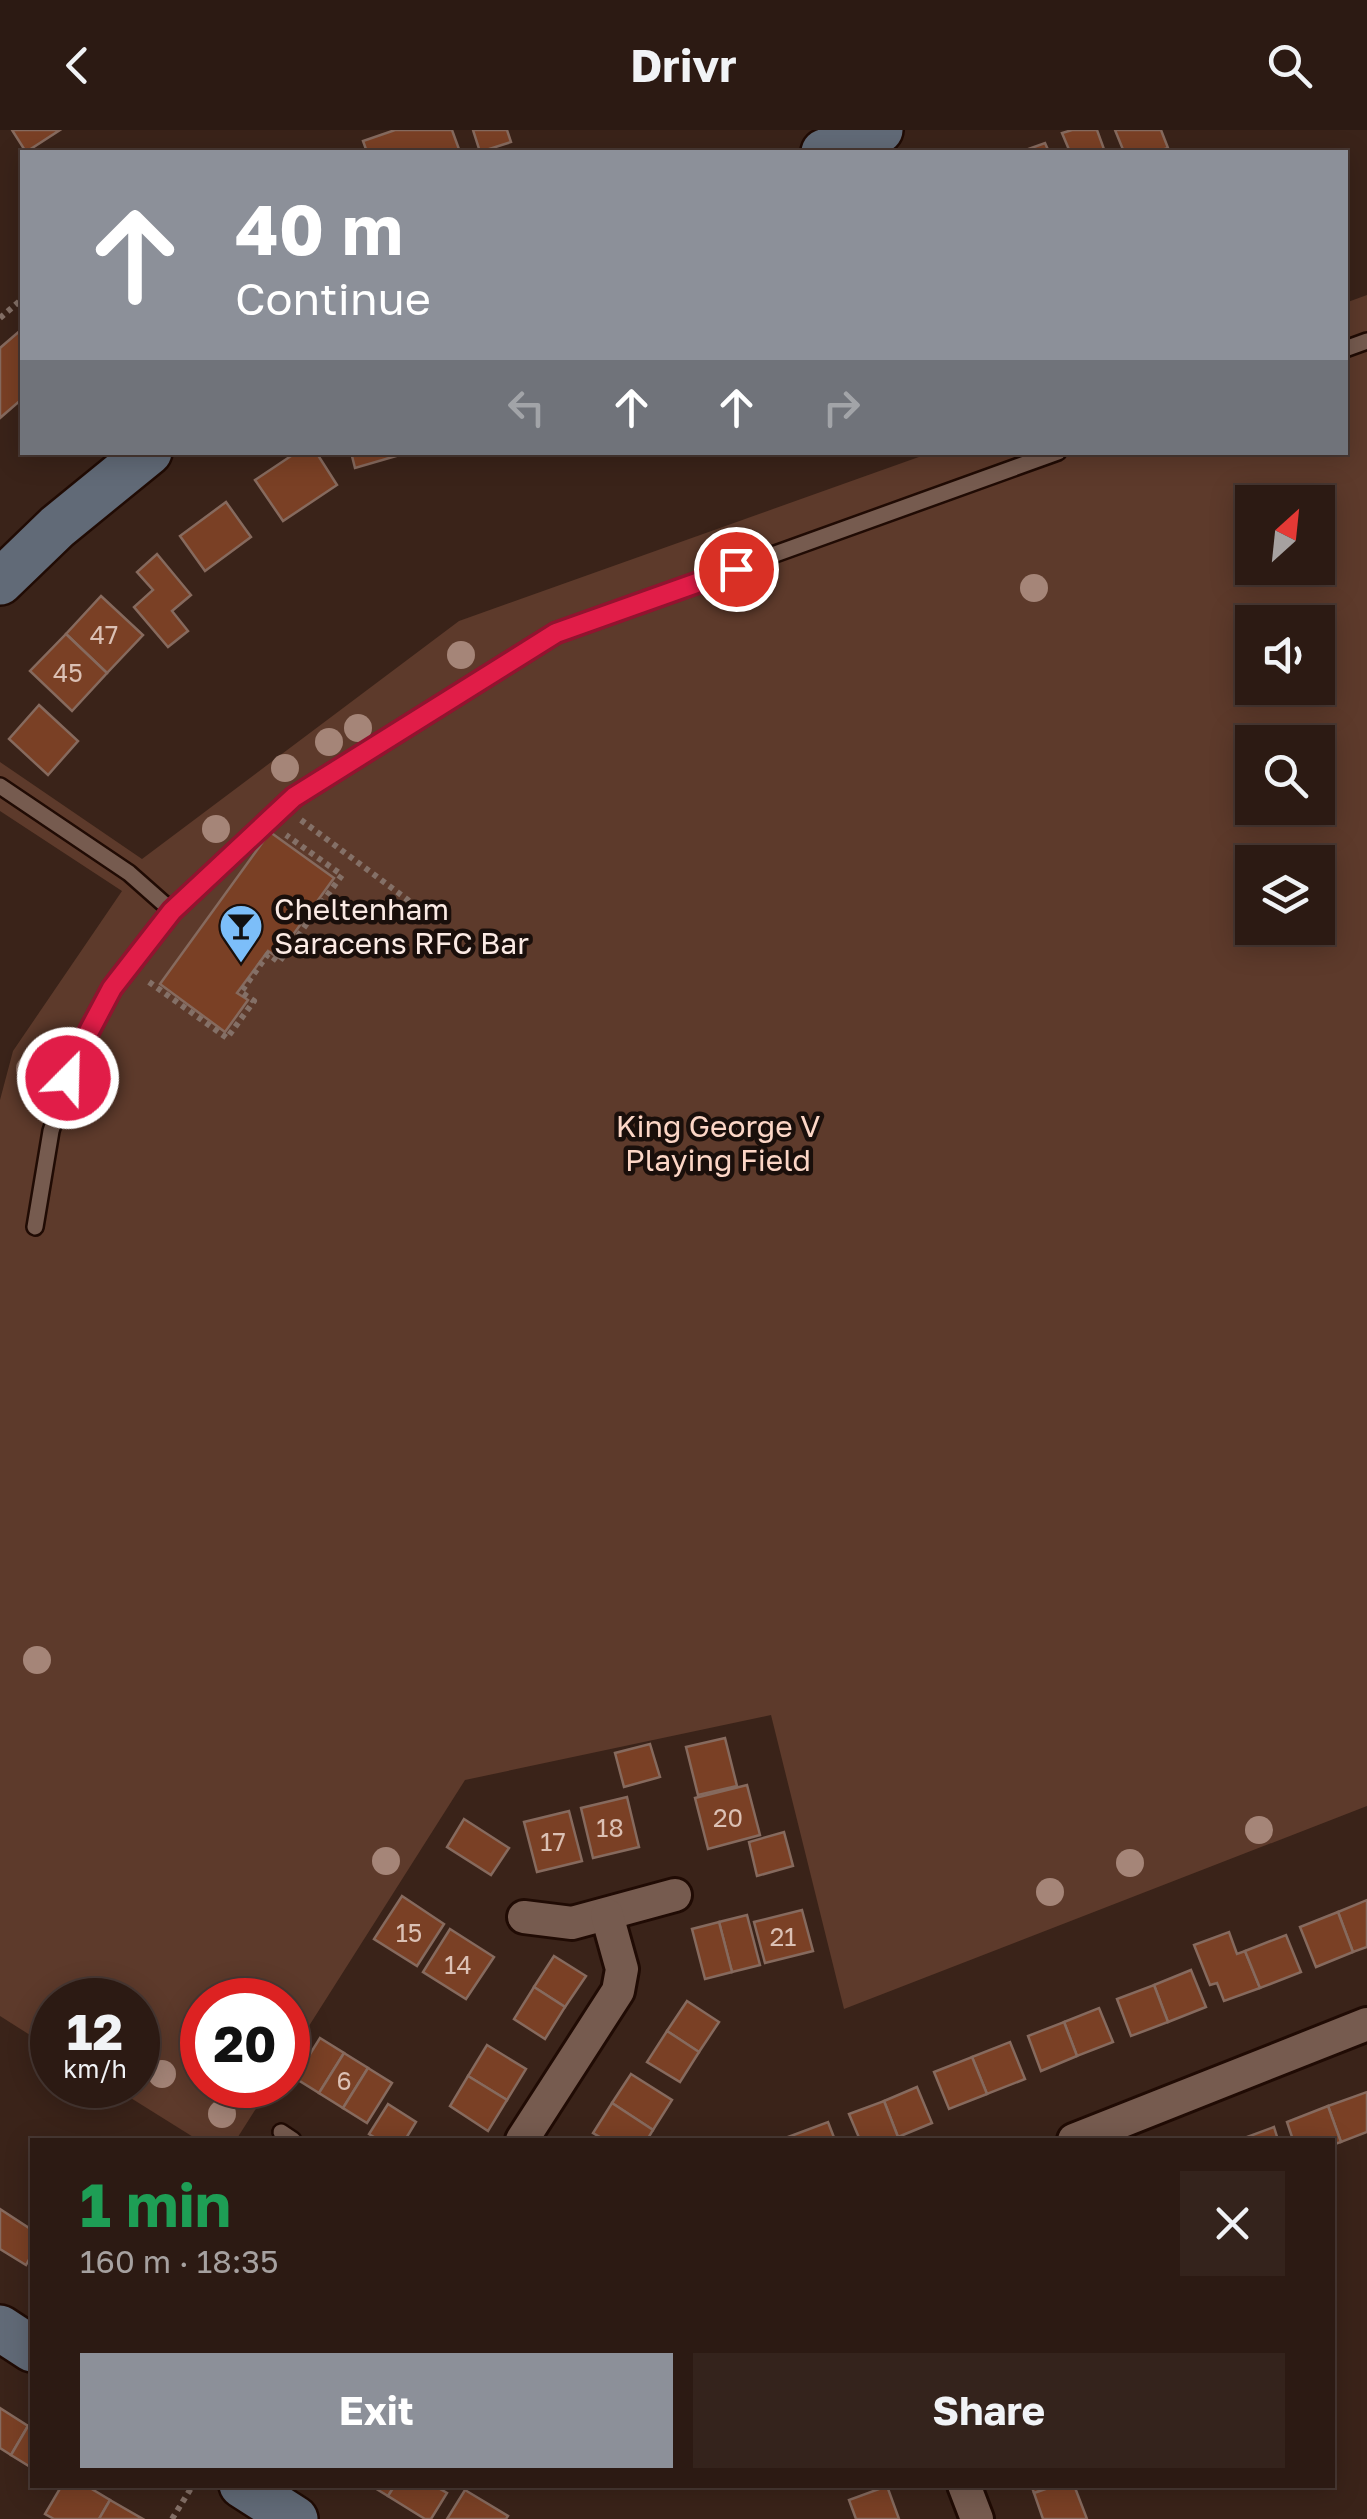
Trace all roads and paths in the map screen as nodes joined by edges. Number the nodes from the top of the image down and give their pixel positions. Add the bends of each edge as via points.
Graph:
1 (880, 130) edge
2 (829, 150) edge
3 (20, 302) edge
4 (0, 318) edge
5 (145, 455) edge
6 (1050, 455) edge
7 (0, 582) edge
8 (0, 786) edge
9 (285, 806) junction
10 (268, 821) junction
11 (433, 906) dead end
12 (172, 911) junction
13 (128, 967) junction
14 (34, 1227) dead end
15 (675, 1895) dead end
16 (607, 1914) junction
17 (524, 1916) dead end
18 (1367, 2024) edge
19 (523, 2138) edge
20 (1079, 2138) edge
21 (0, 2328) edge
22 (30, 2348) edge
23 (191, 2488) edge
24 (252, 2488) edge
25 (965, 2488) edge
26 (172, 2519) edge
27 (295, 2519) edge
28 (977, 2519) edge

1 - 2 street
3 - 4 path
5 - 7 street
6 - 9 lane via 556,633
8 - 12 lane via 129,873
9 - 10 lane
9 - 11 path via 424,912
10 - 12 lane
10 - 13 path via 342,875 279,962 268,954 241,992 254,1001 227,1038
12 - 13 lane
13 - 14 lane via 78,1052 51,1130
15 - 16 street
16 - 17 street via 572,1923
16 - 19 street via 622,1968 618,1991
18 - 20 street
21 - 22 street
23 - 26 path
24 - 27 street
25 - 28 street

